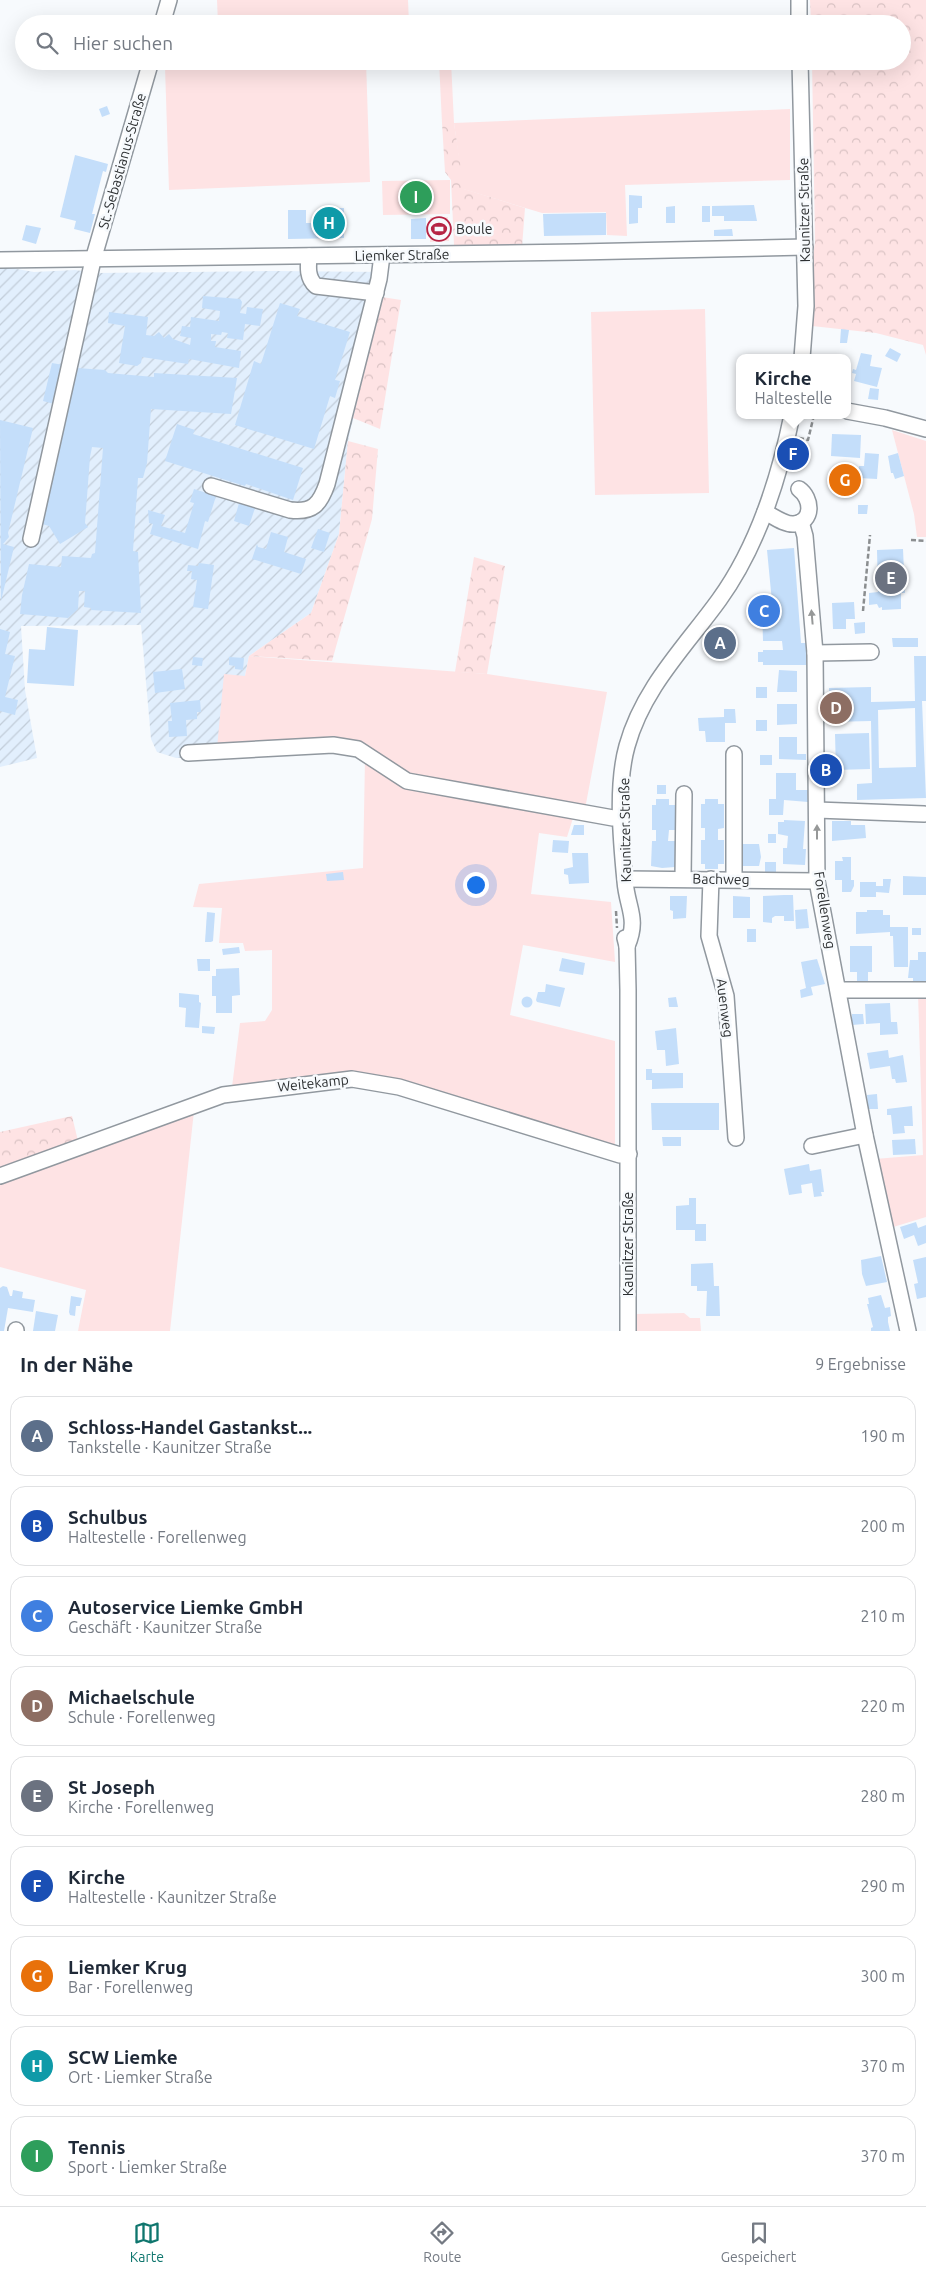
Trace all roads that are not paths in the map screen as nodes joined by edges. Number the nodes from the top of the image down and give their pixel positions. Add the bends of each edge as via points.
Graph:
1 (169, 0) edge
2 (799, 0) edge
3 (165, 15) edge
4 (799, 15) edge
5 (148, 70) edge
6 (800, 70) edge
7 (804, 246) junction
8 (382, 255) junction
9 (309, 256) junction
10 (0, 260) edge
11 (94, 260) junction
12 (376, 293) junction
13 (802, 354) edge
14 (851, 412) edge
15 (791, 419) edge
16 (926, 429) edge
17 (211, 486) dead end
18 (799, 489) dead end
19 (765, 512) junction
20 (801, 522) junction
21 (31, 538) dead end
22 (871, 652) dead end
23 (815, 653) junction
24 (188, 753) dead end
25 (734, 754) dead end
26 (684, 794) dead end
27 (817, 810) junction
28 (924, 814) dead end
29 (622, 818) junction
30 (683, 878) junction
31 (625, 879) junction
32 (711, 879) junction
33 (734, 880) junction
34 (817, 881) junction
35 (839, 990) junction
36 (926, 990) edge
37 (865, 1135) junction
38 (736, 1138) dead end
39 (812, 1146) dead end
40 (629, 1154) junction
41 (0, 1176) edge
42 (628, 1331) edge
43 (908, 1331) edge

1 - 3 street
2 - 4 street
5 - 11 street, St.-Sebastianus-Straße
6 - 7 street, Kaunitzer Straße
7 - 8 street, Liemker Straße
7 - 13 street, Kaunitzer Straße via 806,306
8 - 9 street, Liemker Straße
8 - 12 street
9 - 11 street, Liemker Straße
9 - 12 street via 311,281 316,286
10 - 11 street, Liemker Straße
11 - 21 street, St.-Sebastianus-Straße
12 - 17 street via 327,484 317,504 302,512 290,510
14 - 16 street
15 - 19 street, Kaunitzer Straße
18 - 20 street via 808,497 809,503 808,515
19 - 20 street via 789,524
19 - 29 street, Kaunitzer Straße via 720,599 656,682 640,709 627,747 622,782
23 -> 20 street, Forellenweg
22 - 23 street
23 - 27 street, Forellenweg
24 - 29 street via 333,745 358,750 407,781
25 - 33 street
26 - 30 street
27 - 28 street
34 -> 27 street, Forellenweg
29 - 31 street, Kaunitzer Straße
30 - 31 street, Bachweg
30 - 32 street, Bachweg
31 - 40 street, Kaunitzer Straße via 627,898 622,911 627,946
32 - 33 street, Bachweg
32 - 38 street, Auenweg via 709,936 726,996
33 - 34 street, Bachweg
34 - 35 street, Forellenweg
35 - 36 street
35 - 37 street, Forellenweg
37 - 39 street
37 - 43 street, Forellenweg
40 - 41 street, Weitekamp via 620,1155 399,1087 352,1079 223,1095
40 - 42 street, Kaunitzer Straße

